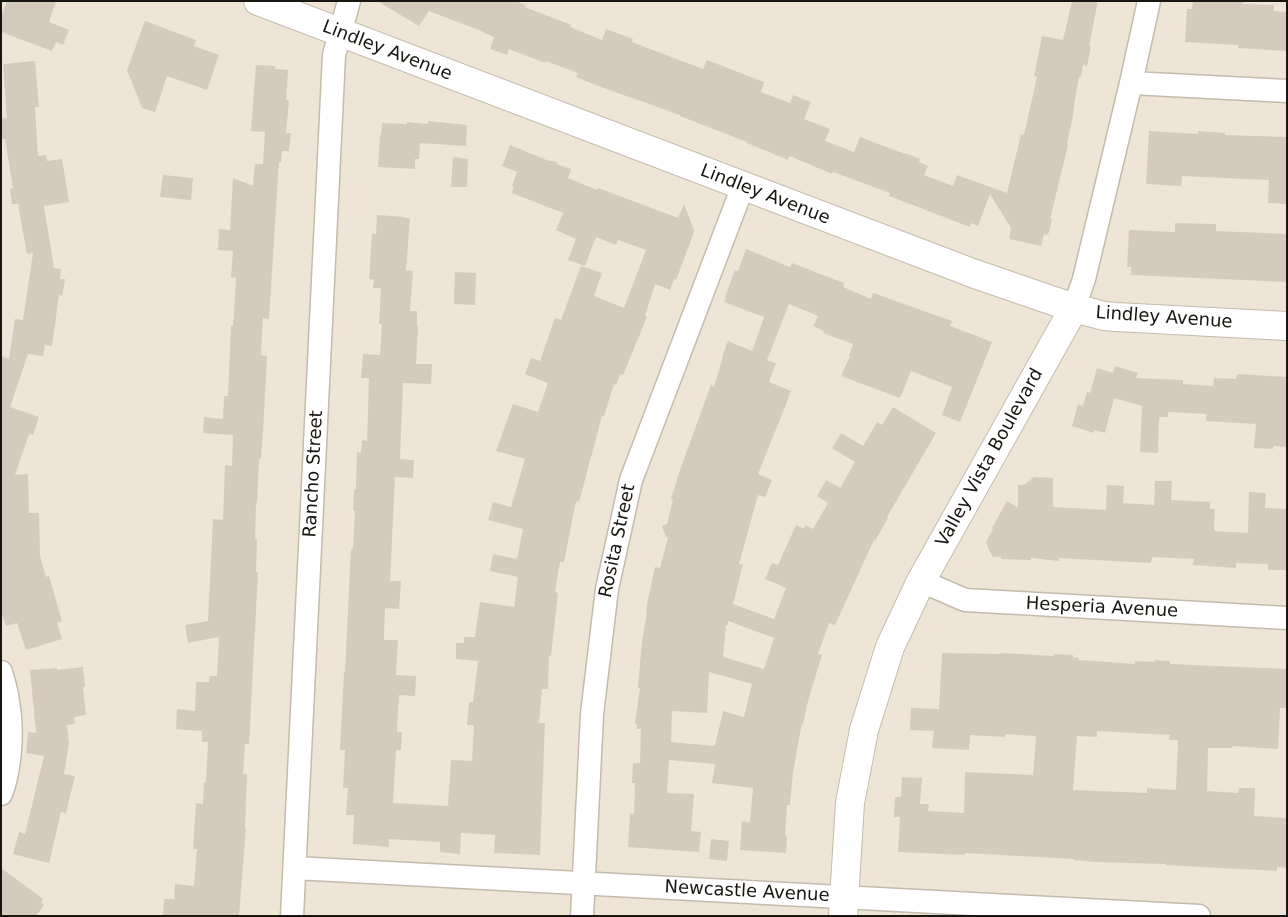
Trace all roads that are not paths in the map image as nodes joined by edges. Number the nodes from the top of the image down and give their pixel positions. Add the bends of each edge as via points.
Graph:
1 (258, 1) edge
2 (349, 1) edge
3 (1149, 1) edge
4 (339, 33) junction
5 (1132, 83) junction
6 (1287, 91) edge
7 (743, 186) junction
8 (1074, 308) junction
9 (1287, 326) edge
10 (921, 581) junction
11 (1287, 618) edge
12 (1, 672) edge
13 (1, 794) edge
14 (295, 868) junction
15 (584, 884) junction
16 (843, 907) edge
17 (292, 916) edge
18 (582, 916) edge
19 (1199, 916) edge

1 - 4 street, Lindley Avenue
2 - 4 street
3 - 5 street, Valley Vista Boulevard
4 - 7 street, Lindley Avenue
4 - 14 street, Rancho Street via 334,55
5 - 6 street
5 - 8 street, Valley Vista Boulevard
7 - 8 street, Lindley Avenue
7 - 15 street, Rosita Street via 631,480 606,589 593,705
8 - 9 street, Lindley Avenue via 1116,318
8 - 10 street, Valley Vista Boulevard
10 - 11 street, Hesperia Avenue via 965,600
10 - 16 street, Valley Vista Boulevard via 890,647 864,730 850,803
12 - 13 street via 9,704 11,744 6,783
14 - 15 street, Newcastle Avenue
14 - 17 street, Rancho Street
15 - 16 street, Newcastle Avenue
15 - 18 street, Rosita Street
16 - 19 street, Newcastle Avenue

